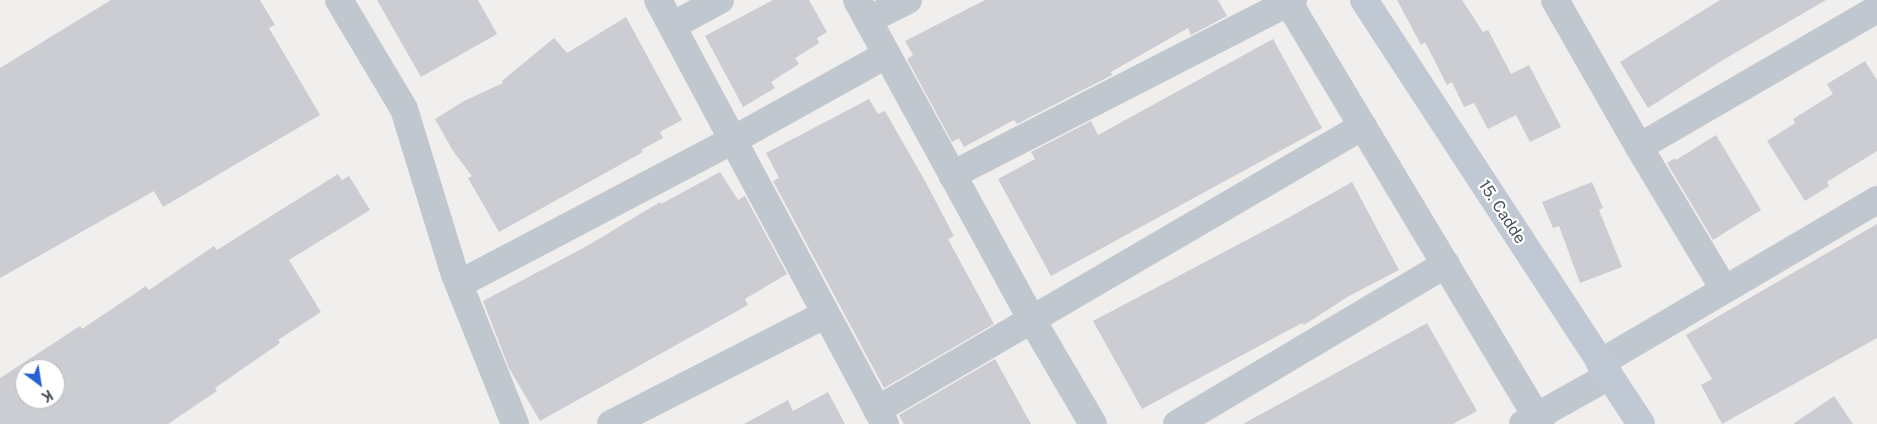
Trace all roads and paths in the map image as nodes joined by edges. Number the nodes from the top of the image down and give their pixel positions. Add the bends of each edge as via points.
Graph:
1 (340, 0) edge
2 (658, 0) edge
3 (720, 0) edge
4 (908, 0) edge
5 (1364, 0) edge
6 (1555, 0) edge
7 (1290, 1) edge
8 (1877, 9) edge
9 (863, 10) edge
10 (672, 26) junction
11 (886, 55) junction
12 (1363, 126) junction
13 (733, 140) junction
14 (1639, 147) junction
15 (952, 174) junction
16 (1877, 200) edge
17 (1446, 264) junction
18 (459, 284) junction
19 (1724, 289) junction
20 (826, 314) junction
21 (1032, 320) junction
22 (1604, 370) junction
23 (881, 417) edge
24 (1534, 422) edge
25 (515, 424) edge
26 (612, 424) edge
27 (1093, 424) edge
28 (1177, 424) edge
29 (1641, 424) edge

1 - 18 street via 404,109
2 - 10 street
3 - 10 street
4 - 9 street
5 - 22 main road, 15. Cadde
6 - 14 street
7 - 12 street
7 - 15 street
8 - 14 street
9 - 11 street
10 - 13 street
11 - 13 street
11 - 15 street
12 - 17 street
12 - 21 street
13 - 18 street
13 - 20 street
14 - 19 street
15 - 21 street
16 - 19 street
17 - 24 street
17 - 28 street
18 - 25 street
19 - 22 street
20 - 23 street
20 - 26 street
21 - 23 street
21 - 27 street
22 - 24 street
22 - 29 main road, 15. Cadde

